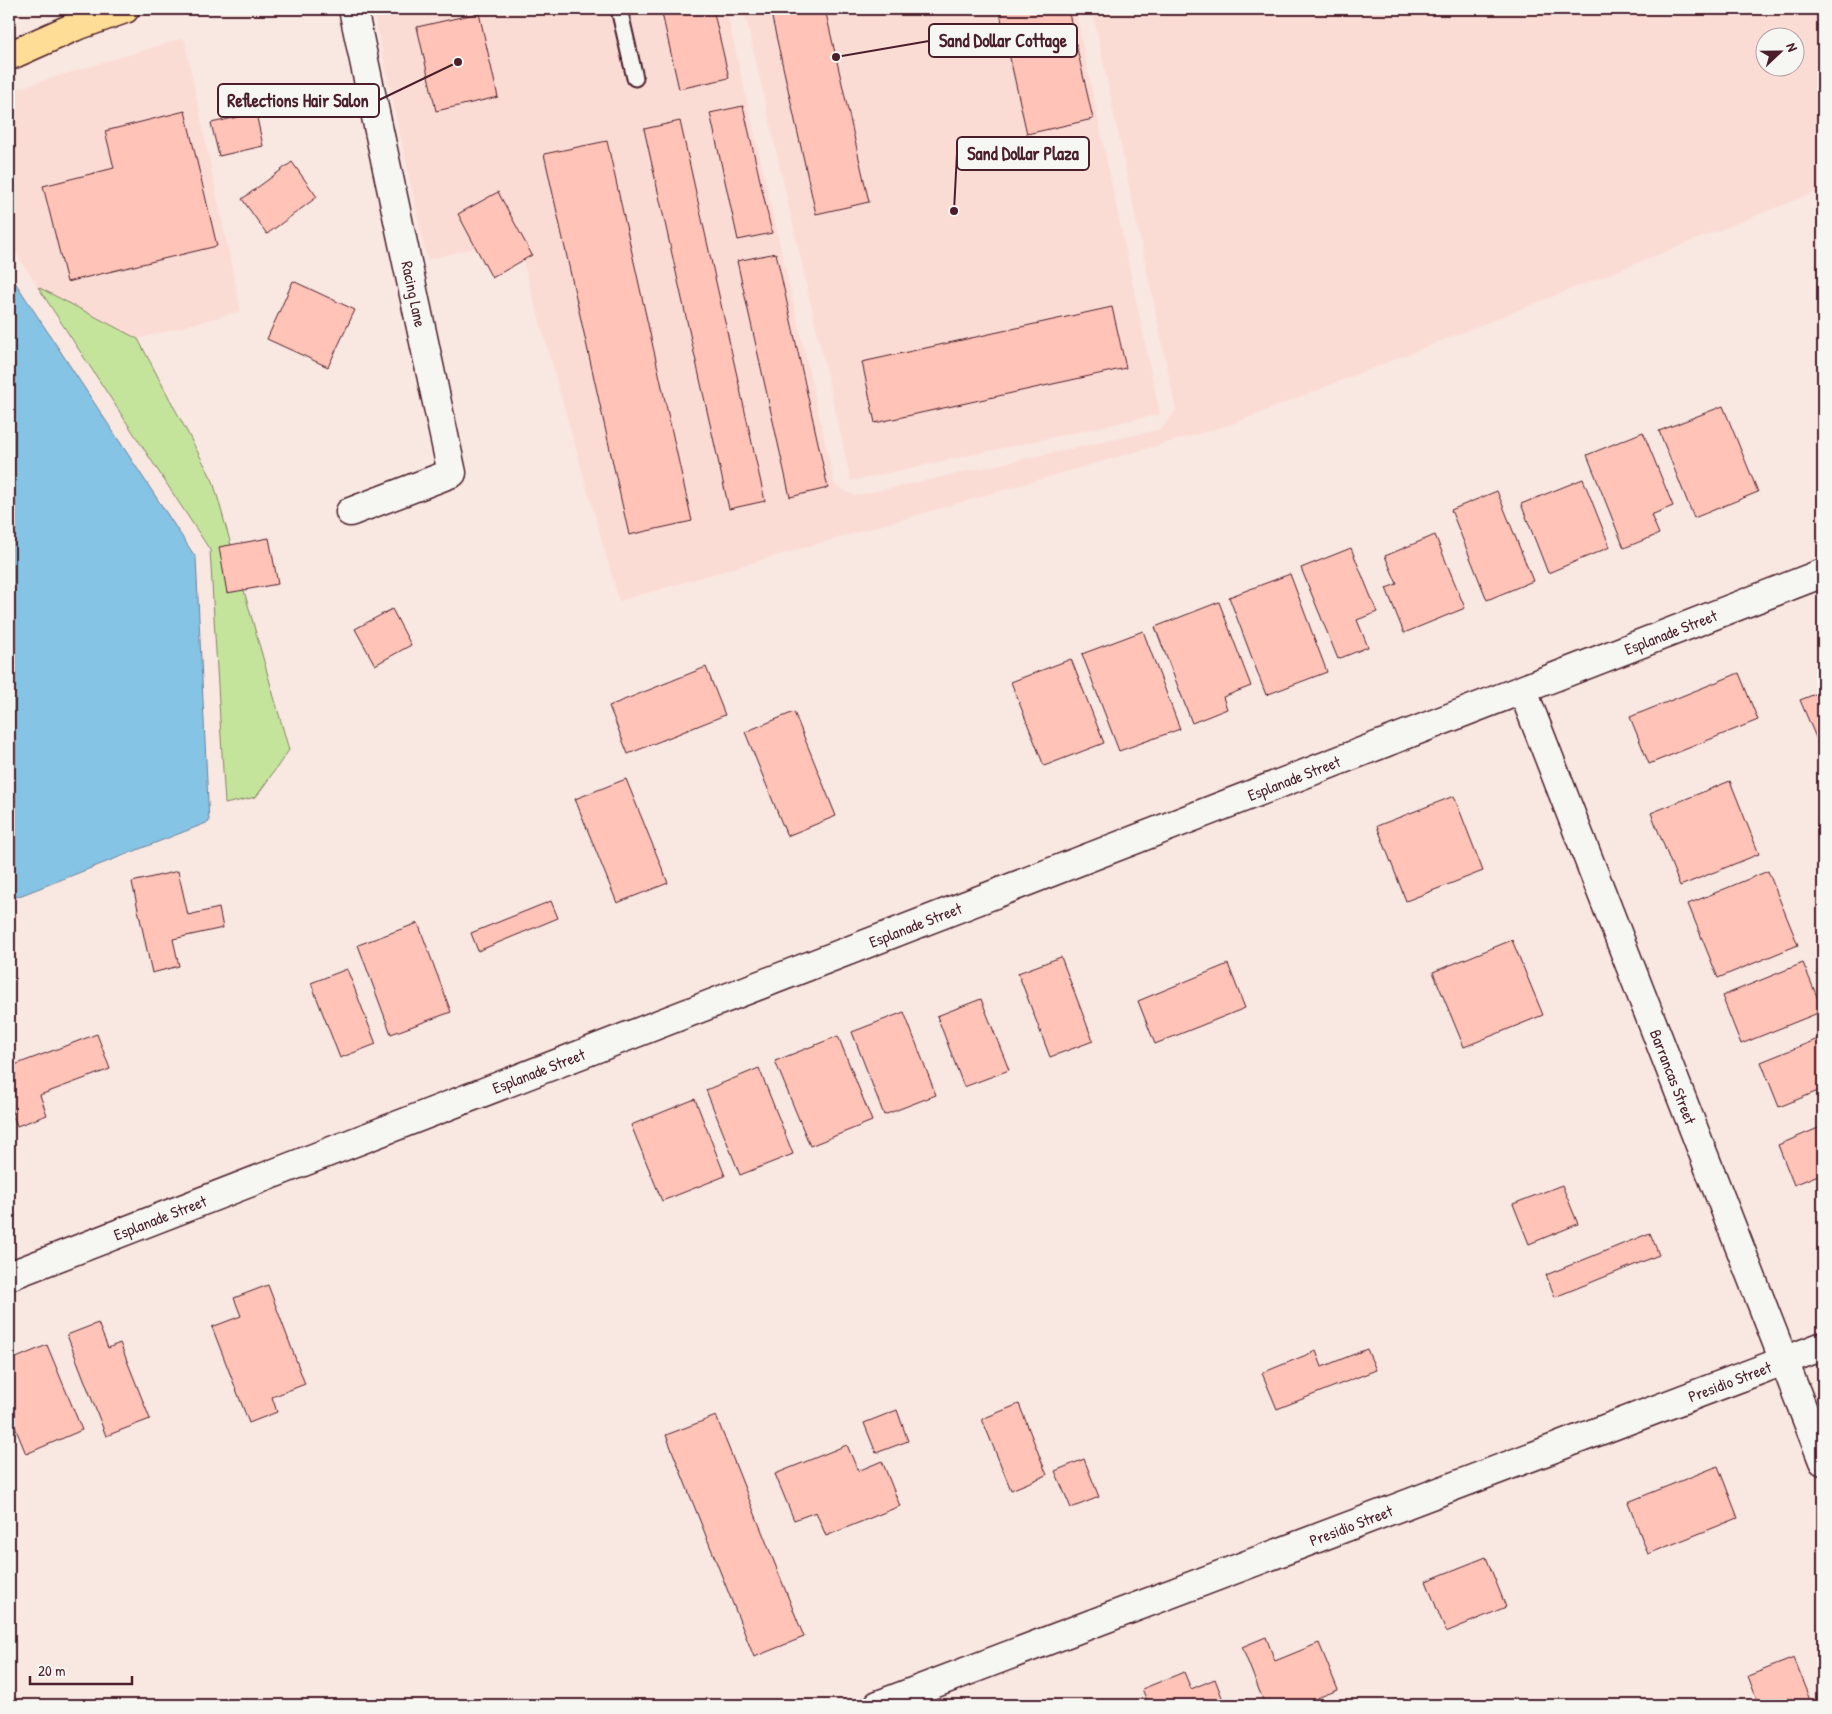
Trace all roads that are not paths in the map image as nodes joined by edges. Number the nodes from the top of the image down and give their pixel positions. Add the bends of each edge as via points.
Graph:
1 (125, 9) edge
2 (353, 9) edge
3 (619, 9) edge
4 (74, 27) junction
5 (9, 40) edge
6 (9, 56) edge
7 (635, 78) dead end
8 (350, 512) dead end
9 (1823, 573) edge
10 (1523, 691) junction
11 (9, 1276) edge
12 (1823, 1346) edge
13 (1785, 1360) junction
14 (1823, 1461) edge
15 (888, 1703) edge

1 - 4 highway
2 - 8 street, Racing Lane via 452,473
3 - 7 lane
4 - 5 highway
4 - 6 highway
9 - 10 street, Esplanade Street
10 - 11 street, Esplanade Street
10 - 13 street, Barrancas Street
12 - 13 street, Presidio Street
13 - 14 street, Barrancas Street
13 - 15 street, Presidio Street

